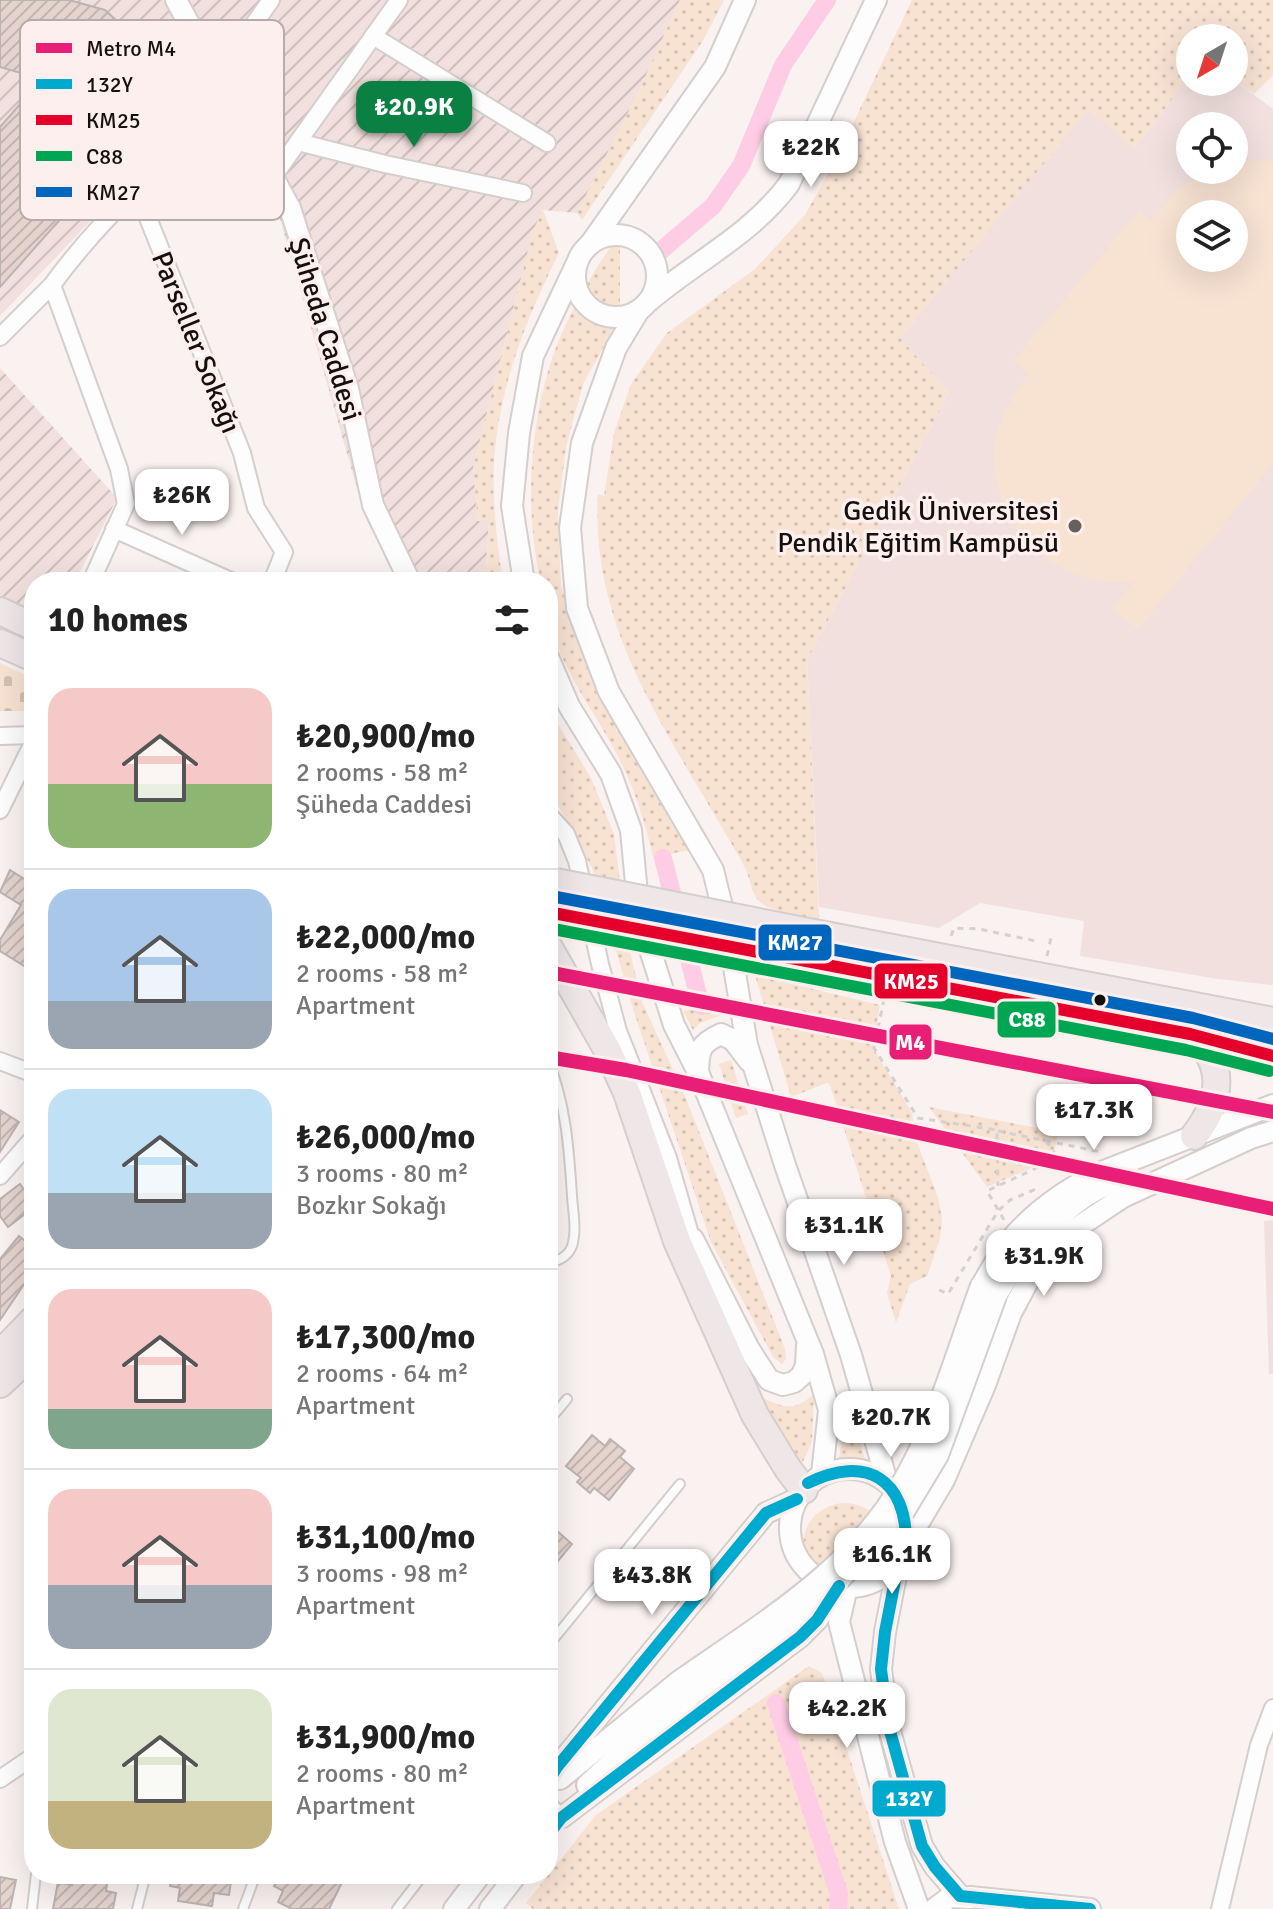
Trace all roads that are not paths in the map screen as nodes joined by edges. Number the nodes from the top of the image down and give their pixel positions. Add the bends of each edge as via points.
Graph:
1 (176, 0) edge
2 (271, 0) edge
3 (399, 0) edge
4 (745, 0) edge
5 (876, 0) edge
6 (187, 20) edge
7 (257, 20) edge
8 (373, 36) junction
9 (298, 142) junction
10 (547, 143) dead end
11 (284, 162) edge
12 (523, 193) dead end
13 (284, 197) edge
14 (106, 220) edge
15 (149, 220) edge
16 (591, 243) junction
17 (576, 265) junction
18 (52, 285) junction
19 (644, 305) junction
20 (0, 337) edge
21 (114, 529) junction
22 (95, 572) edge
23 (211, 572) edge
24 (276, 572) edge
25 (405, 572) edge
26 (522, 572) edge
27 (0, 611) edge
28 (24, 622) edge
29 (0, 643) edge
30 (24, 654) edge
31 (558, 680) edge
32 (0, 736) edge
33 (24, 737) edge
34 (24, 759) edge
35 (0, 810) edge
36 (558, 825) edge
37 (558, 883) edge
38 (558, 914) edge
39 (558, 964) edge
40 (1273, 1021) edge
41 (1190, 1034) junction
42 (1273, 1056) edge
43 (0, 1061) edge
44 (754, 1067) junction
45 (24, 1070) edge
46 (698, 1072) junction
47 (558, 1088) edge
48 (1273, 1105) edge
49 (1273, 1123) edge
50 (1273, 1131) edge
51 (1194, 1136) junction
52 (24, 1148) edge
53 (0, 1176) edge
54 (693, 1239) junction
55 (558, 1260) edge
56 (988, 1291) junction
57 (700, 1294) junction
58 (24, 1329) edge
59 (807, 1338) junction
60 (0, 1354) edge
61 (24, 1361) edge
62 (0, 1384) edge
63 (567, 1399) dead end
64 (558, 1410) edge
65 (887, 1482) junction
66 (680, 1484) dead end
67 (808, 1488) junction
68 (903, 1552) junction
69 (843, 1586) junction
70 (558, 1634) edge
71 (684, 1689) junction
72 (1273, 1708) edge
73 (24, 1763) edge
74 (558, 1766) edge
75 (0, 1779) edge
76 (558, 1784) edge
77 (558, 1809) edge
78 (558, 1810) edge
79 (35, 1884) edge
80 (143, 1884) edge
81 (252, 1884) edge
82 (416, 1884) edge
83 (473, 1884) edge
84 (509, 1884) edge
85 (972, 1901) edge
86 (32, 1909) edge
87 (137, 1909) edge
88 (243, 1909) edge
89 (397, 1909) edge
90 (454, 1909) edge
91 (490, 1909) edge
92 (919, 1909) edge
93 (934, 1909) edge
94 (1090, 1909) edge
95 (1220, 1909) edge

1 - 6 street, Şüheda Caddesi
2 - 7 street
3 - 8 street
4 - 16 street via 715,67
5 - 19 street via 789,184 771,208
8 - 9 street
8 - 10 street
9 - 11 street
9 - 12 street
13 - 25 street, Şüheda Caddesi via 348,389 373,505
14 - 18 street
15 - 24 street, Parseller Sokağı via 242,453 256,508 284,552
16 - 17 street
16 - 19 street via 602,237 628,237 649,252 657,276
17 - 19 street via 578,293 598,313 626,316
17 - 26 street via 533,356 519,433 512,506
18 - 20 street
18 - 21 street via 119,469 126,504
19 - 44 street via 616,348 582,443 570,528 577,608 609,692 713,870
21 - 22 street
21 - 23 street
27 - 28 main road
29 - 30 main road
31 - 46 street via 611,774 631,830 639,915 674,1025
32 - 33 street
34 - 35 street
36 - 54 street via 577,861 618,1031
37 - 40 main road, bridge
38 - 41 main road, bridge
39 - 57 main road via 627,1093
41 - 42 main road
41 - 51 main road via 1203,1044 1216,1068 1218,1087
43 - 45 street
44 - 46 street via 733,1040 721,1034 699,1051
44 - 65 street via 851,1355
46 - 59 street
47 - 55 lane via 568,1136 575,1231 571,1248
48 - 51 street
49 - 56 street via 1222,1135 1160,1159 1085,1196
50 - 68 street via 1123,1197 1072,1231 1034,1270 1011,1313 944,1480
51 - 56 street via 1072,1187 1013,1238
52 - 53 street
54 - 57 street
54 - 59 street via 769,1380 783,1385 802,1375
56 - 71 street, bridge via 921,1449 868,1532 808,1590
57 - 67 main road via 755,1415 788,1469
58 - 60 main road
59 - 67 street via 829,1410
61 - 62 main road
63 - 64 lane
65 - 67 street via 872,1473 839,1469
65 - 68 street via 905,1510
66 - 70 lane
67 - 69 street via 790,1514 794,1552 820,1580
67 - 74 street via 766,1513
68 - 69 street via 888,1573 873,1582
68 - 85 street via 881,1669 888,1724 922,1846 935,1867
69 - 77 street via 800,1637
69 - 92 street via 839,1622 895,1842
71 - 76 street
71 - 78 street via 569,1806
72 - 95 street via 1259,1745
73 - 75 street
79 - 86 lane
80 - 87 lane
81 - 88 lane
82 - 89 lane
83 - 90 street
84 - 91 street
85 - 93 street via 941,1902
85 - 94 street

